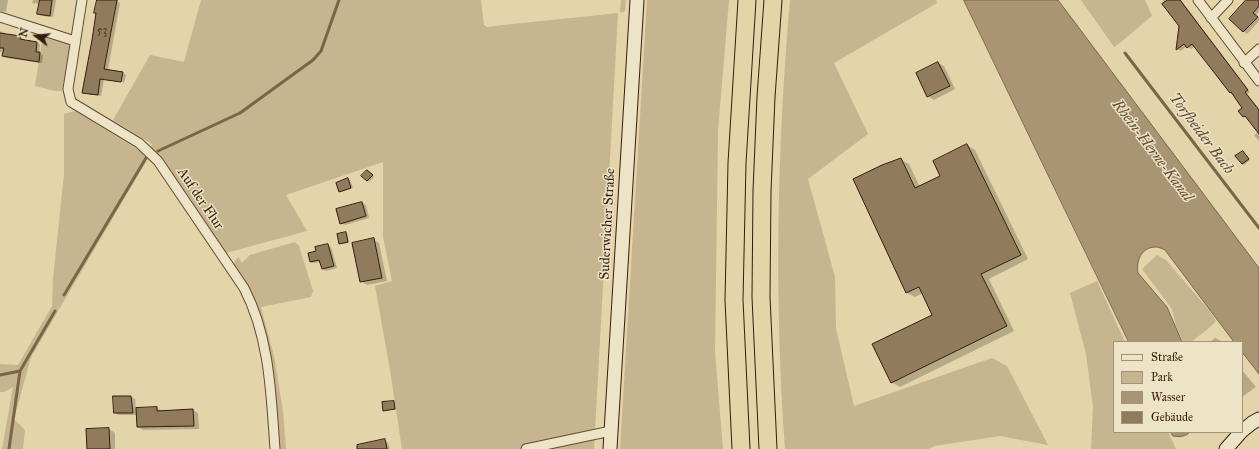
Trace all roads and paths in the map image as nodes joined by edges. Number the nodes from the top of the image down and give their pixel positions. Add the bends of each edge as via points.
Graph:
1 (82, 0) edge
2 (637, 0) edge
3 (747, 0) edge
4 (773, 0) edge
5 (1198, 0) edge
6 (1228, 0) edge
7 (0, 17) edge
8 (1211, 18) junction
9 (75, 40) junction
10 (1259, 49) edge
11 (1244, 63) junction
12 (1259, 81) edge
13 (1259, 419) edge
14 (611, 431) junction
15 (1243, 431) edge
16 (1241, 433) edge
17 (275, 449) edge
18 (526, 449) edge
19 (610, 449) edge
20 (741, 449) edge
21 (768, 449) edge
22 (1226, 449) edge

1 - 9 street, Auf der Flur
2 - 14 main road, Suderwicher Straße
3 - 20 highway via 737,163 734,292
4 - 21 highway via 762,191 761,297
5 - 8 street
6 - 8 street
7 - 9 street
8 - 11 street
9 - 17 street, Auf der Flur via 68,89 72,102 139,143 158,162 252,303 268,365
10 - 11 street
11 - 12 street
13 - 15 main road
14 - 18 street
14 - 19 main road, Suderwicher Straße
16 - 22 main road

